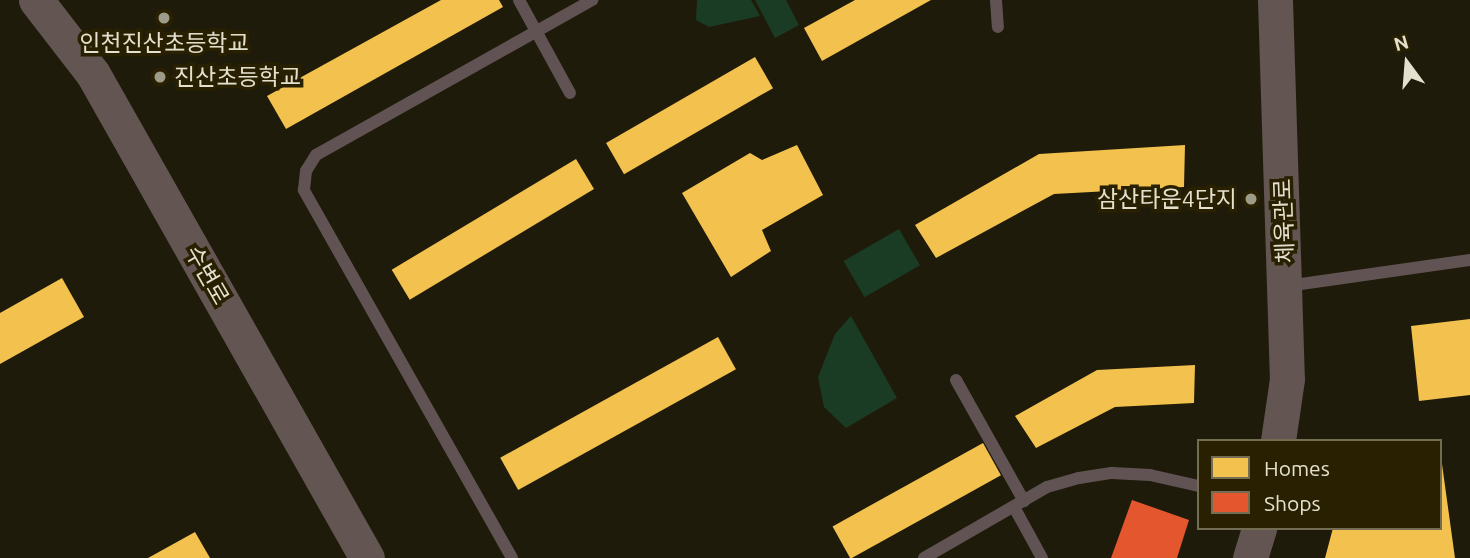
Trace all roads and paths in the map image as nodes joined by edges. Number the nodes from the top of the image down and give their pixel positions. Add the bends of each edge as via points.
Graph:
1 (36, 0) edge
2 (519, 0) edge
3 (592, 0) edge
4 (996, 0) edge
5 (1275, 0) edge
6 (998, 27) dead end
7 (536, 32) junction
8 (570, 93) dead end
9 (1470, 260) edge
10 (1287, 286) junction
11 (956, 380) dead end
12 (1278, 439) edge
13 (1197, 486) edge
14 (1019, 504) junction
15 (1258, 530) edge
16 (367, 558) edge
17 (512, 558) edge
18 (924, 558) edge
19 (1042, 558) edge
20 (1250, 558) edge

1 - 16 main road, 수변로 via 93,74
2 - 7 lane
3 - 7 lane
4 - 6 lane
5 - 10 main road, 체육관로
7 - 8 lane
7 - 17 lane via 316,155 306,171 304,190
9 - 10 lane
10 - 12 main road, 체육관로 via 1287,379
11 - 14 lane
13 - 14 lane via 1150,475 1112,473 1047,487
14 - 18 lane
14 - 19 lane
15 - 20 main road

